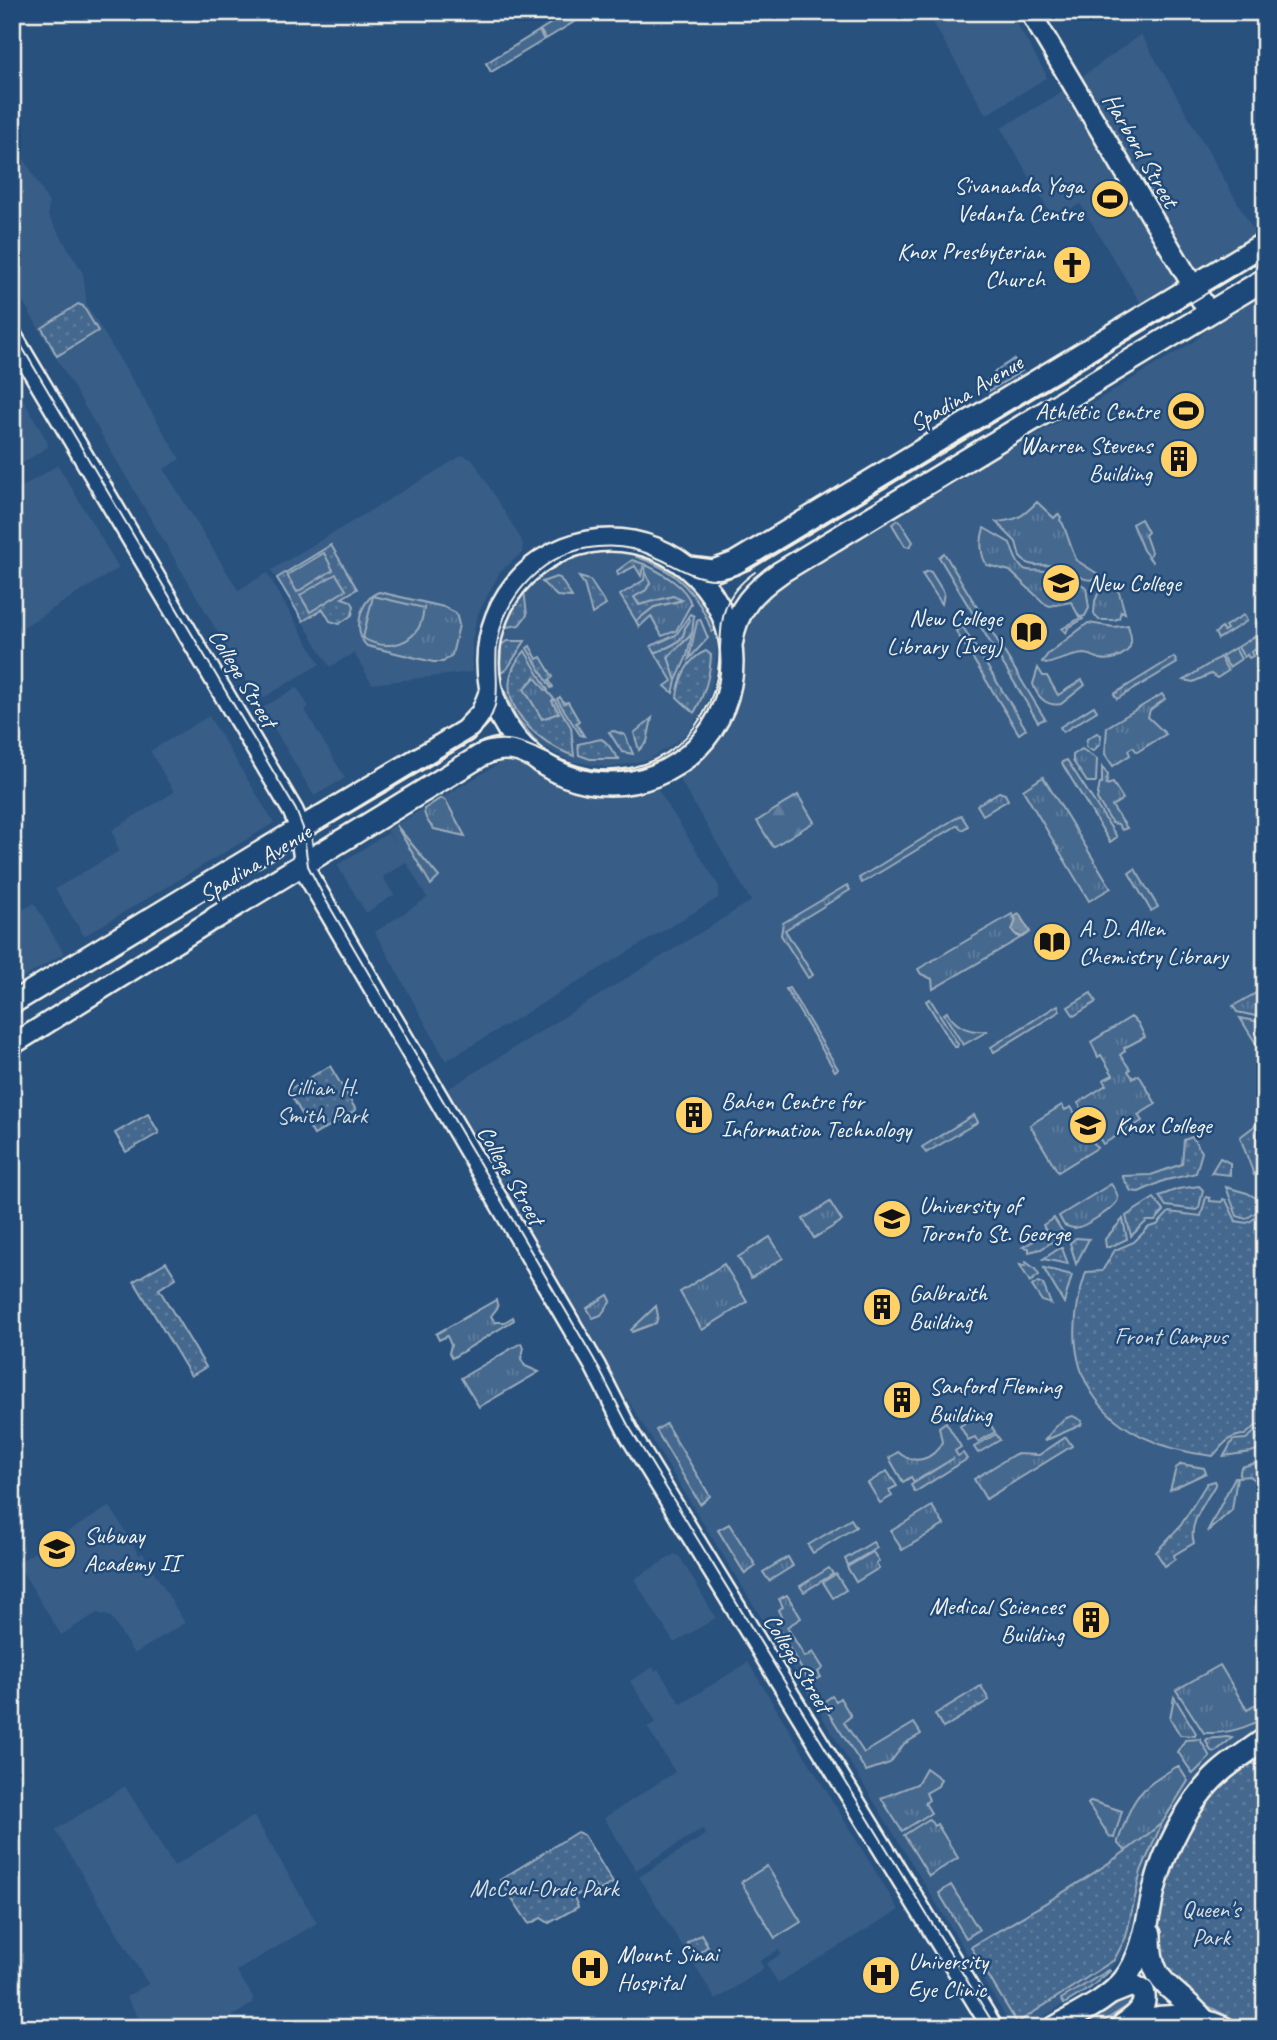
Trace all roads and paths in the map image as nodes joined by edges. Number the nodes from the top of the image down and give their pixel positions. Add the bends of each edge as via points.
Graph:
1 (1030, 12) edge
2 (1265, 243) edge
3 (1265, 279) edge
4 (1193, 286) junction
5 (1209, 313) junction
6 (12, 336) edge
7 (689, 568) junction
8 (732, 647) junction
9 (490, 694) junction
10 (531, 756) junction
11 (295, 832) junction
12 (304, 863) junction
13 (215, 918) joint
14 (12, 1003) edge
15 (12, 1045) edge
16 (1265, 1739) edge
17 (1150, 1914) junction
18 (1111, 1993) junction
19 (1203, 2019) junction
20 (993, 2028) edge
21 (1054, 2028) edge
22 (1120, 2028) edge
23 (1224, 2028) edge

1 - 4 main road, Harbord Street
2 - 4 main road, Spadina Avenue
3 - 5 main road
4 - 5 main road, Harbord Street
4 - 7 main road, Spadina Avenue via 735,563 713,571
5 - 8 main road via 781,572 746,602 734,627
6 - 11 main road, College Street via 215,678 219,700 243,750
7 - 8 main road via 716,597
7 - 9 main road via 652,547 610,540 582,544 543,561 510,592 496,618 487,654
8 - 10 main road via 731,677 718,719 691,754 666,770 636,782 594,783 567,777
9 - 10 main road via 506,727
9 - 11 main road, Spadina Avenue via 482,713 465,731
10 - 12 main road, Spadina Avenue via 504,748 482,755
11 - 12 main road, College Street
11 - 14 main road, Spadina Avenue
12 - 13 main road, Spadina Avenue
12 - 20 main road, College Street via 595,1366 630,1435
13 - 15 main road, Spadina Avenue
16 - 17 main road via 1207,1785 1163,1864
17 - 18 main road via 1137,1959
17 - 19 main road via 1151,1954 1157,1971 1169,1990
18 - 21 main road
18 - 22 main road via 1132,1985 1145,1997 1139,2012
19 - 22 main road via 1159,2017
19 - 23 main road

